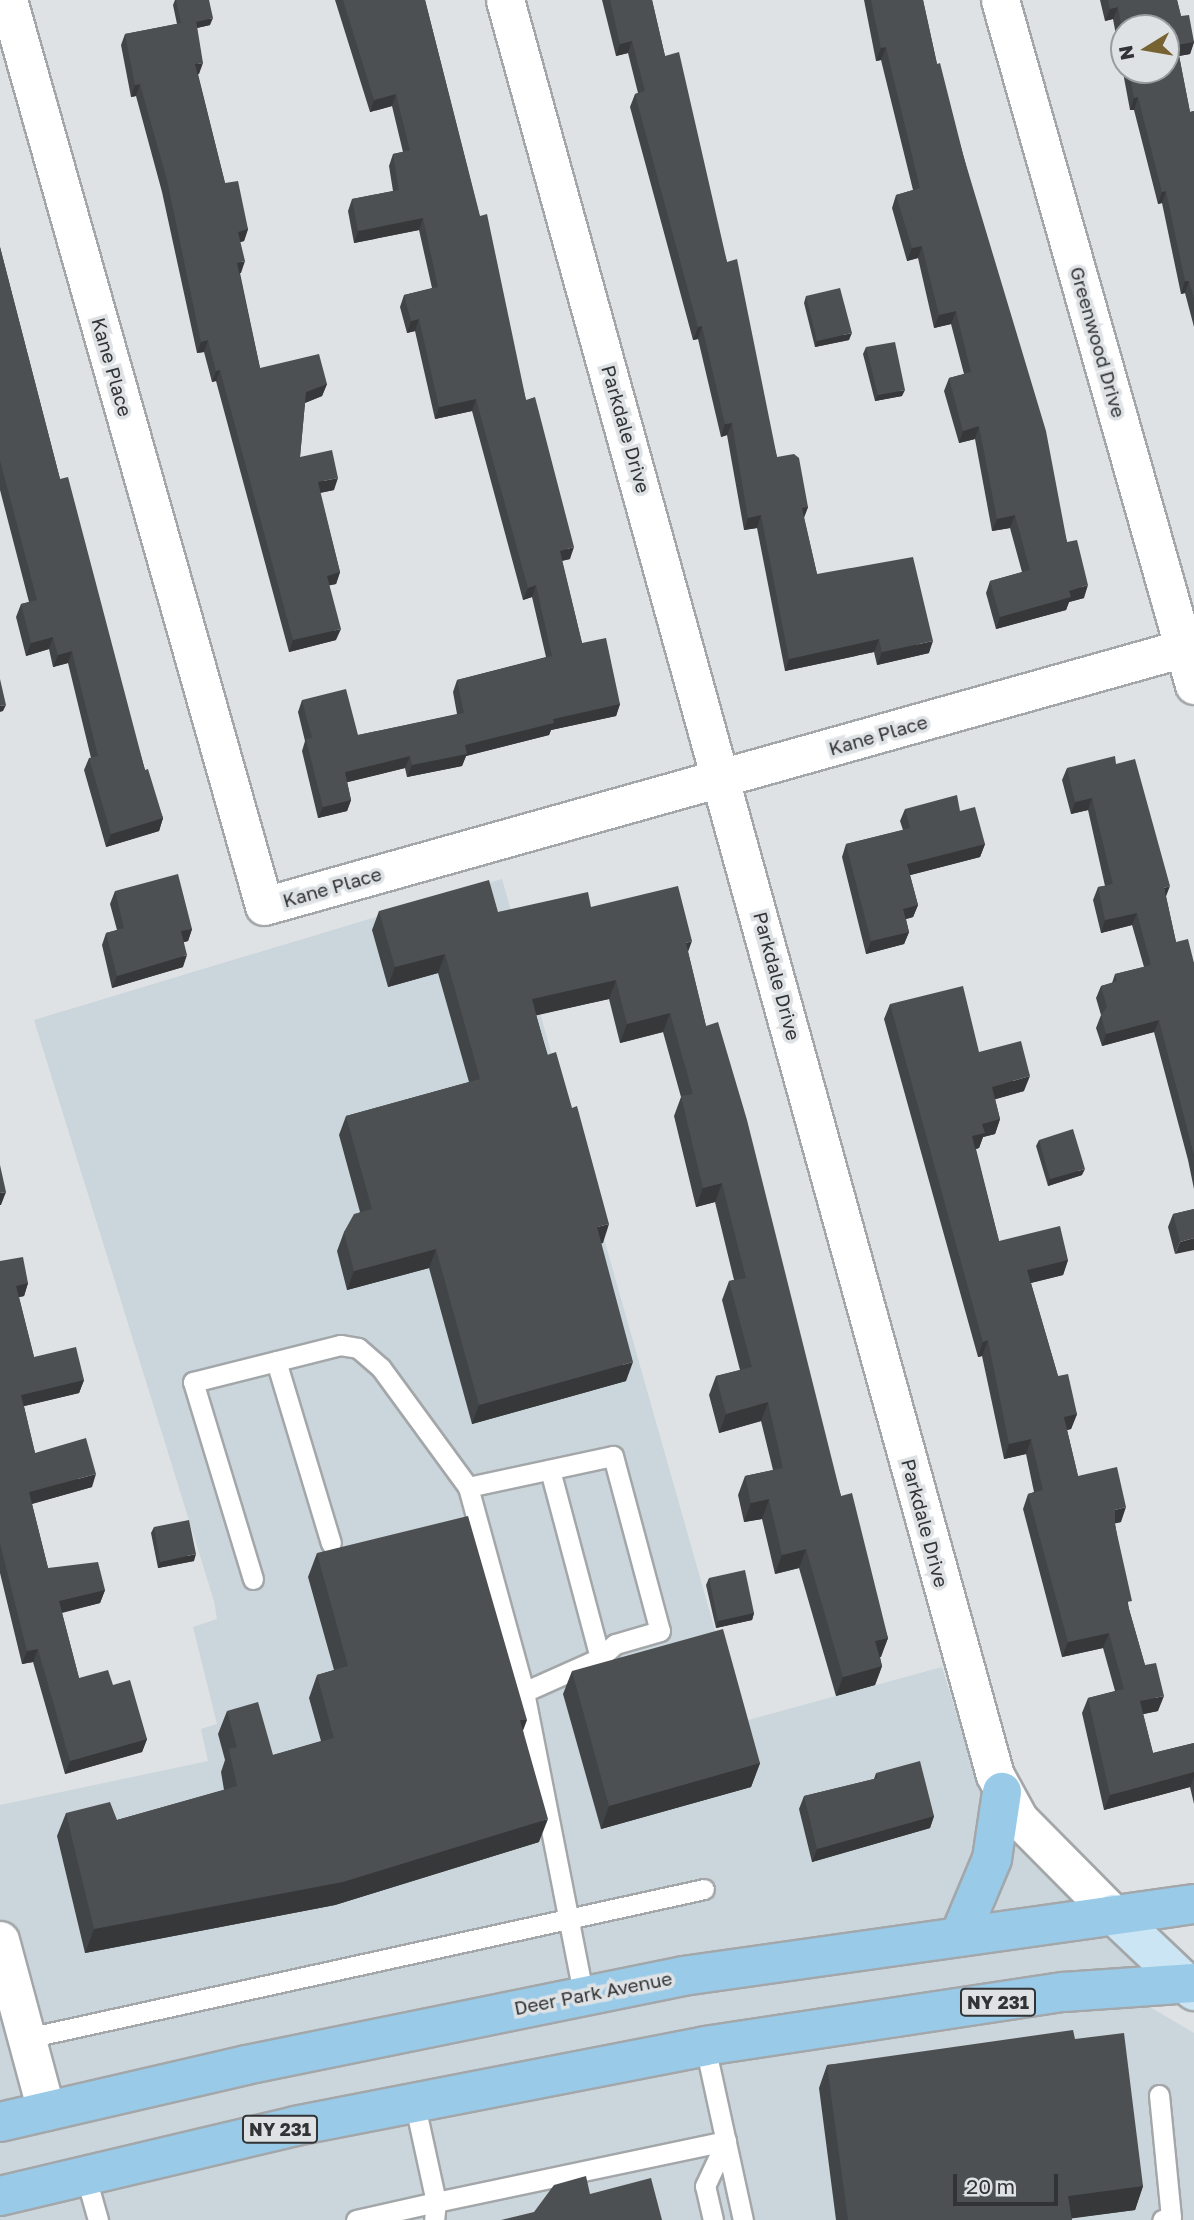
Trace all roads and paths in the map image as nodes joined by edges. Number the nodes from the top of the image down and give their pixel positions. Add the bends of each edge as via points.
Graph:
1 (9, 0) edge
2 (505, 0) edge
3 (1000, 0) edge
4 (1184, 648) junction
5 (1194, 685) edge
6 (723, 778) junction
7 (276, 1361) junction
8 (550, 1470) junction
9 (468, 1487) junction
10 (331, 1543) dead end
11 (253, 1579) dead end
12 (600, 1658) junction
13 (524, 1692) junction
14 (1002, 1792) junction
15 (704, 1889) dead end
16 (1194, 1905) edge
17 (1114, 1914) junction
18 (569, 1919) junction
19 (960, 1935) junction
20 (0, 1940) edge
21 (1191, 1986) edge
22 (583, 1994) junction
23 (17, 2029) edge
24 (705, 2046) junction
25 (1159, 2095) dead end
26 (414, 2101) junction
27 (46, 2111) junction
28 (0, 2122) edge
29 (726, 2141) junction
30 (85, 2174) junction
31 (0, 2196) edge
32 (435, 2211) edge
33 (98, 2220) edge
34 (356, 2220) edge
35 (713, 2220) edge
36 (743, 2220) edge
37 (1162, 2220) edge

1 - 6 street, Kane Place via 264,906
2 - 6 street, Parkdale Drive
3 - 4 street, Greenwood Drive
4 - 5 street, Greenwood Drive
4 - 6 street, Kane Place
6 - 14 street, Parkdale Drive
7 - 9 lane via 340,1345 371,1357
7 - 10 lane
7 - 11 lane via 194,1382
8 - 9 lane
8 - 12 lane
8 - 12 lane via 613,1455 660,1630 615,1644
9 - 13 lane
12 - 13 lane
13 - 18 lane
14 - 17 street, Parkdale Drive via 1033,1836
14 - 19 main road via 992,1859
15 - 18 lane
16 - 17 main road, Deer Park Avenue
17 - 19 main road, Deer Park Avenue
17 - 21 street
18 - 22 lane
18 - 23 lane
19 - 22 main road, Deer Park Avenue
20 - 23 street
21 - 24 main road, NY 231 via 1064,1992
22 - 27 main road, Deer Park Avenue
23 - 27 street
24 - 26 main road, NY 231
24 - 29 lane
25 - 37 lane via 1171,2217
26 - 30 main road, NY 231
26 - 32 lane
27 - 28 main road, Deer Park Avenue
29 - 32 lane
29 - 35 lane via 705,2186
29 - 36 lane
30 - 31 main road, NY 231
30 - 33 lane
32 - 34 lane

